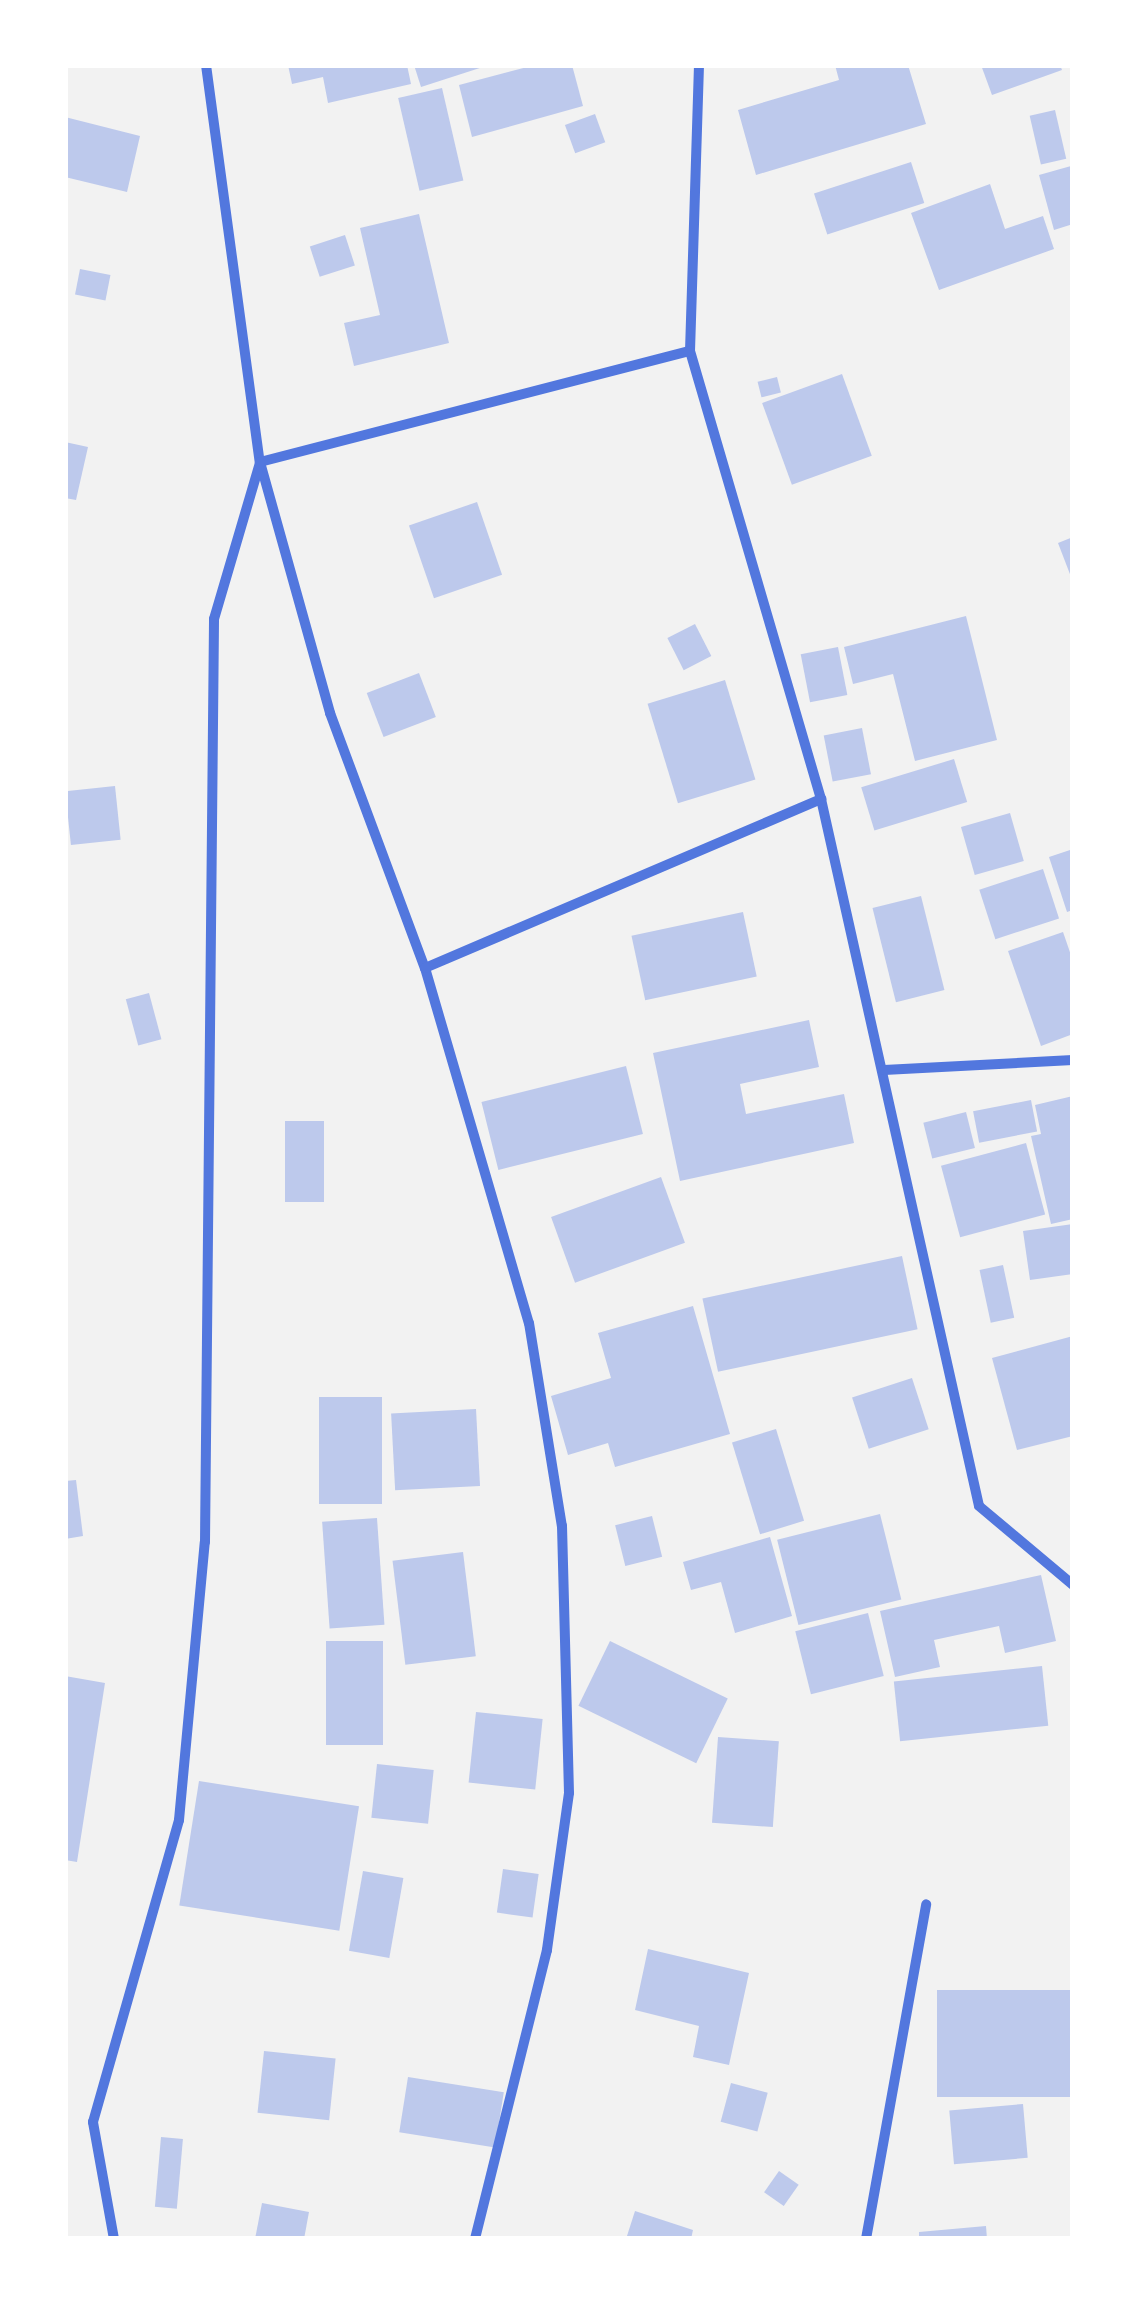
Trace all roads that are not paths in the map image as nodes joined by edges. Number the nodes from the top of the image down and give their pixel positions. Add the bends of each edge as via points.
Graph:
1 (206, 65) edge
2 (699, 65) edge
3 (690, 351) junction
4 (260, 462) junction
5 (821, 799) junction
6 (426, 968) junction
7 (1073, 1060) edge
8 (884, 1070) junction
9 (1073, 1585) edge
10 (926, 1904) dead end
11 (114, 2239) edge
12 (475, 2239) edge
13 (866, 2239) edge

1 - 4 street
2 - 3 street
3 - 4 street
3 - 5 street
4 - 6 street via 330,713
4 - 11 street via 214,618 205,1542 179,1820 93,2122
5 - 6 street
5 - 8 street
6 - 12 street via 529,1322 564,1600 569,1794 547,1950
7 - 8 street
8 - 9 street via 978,1506
10 - 13 street

